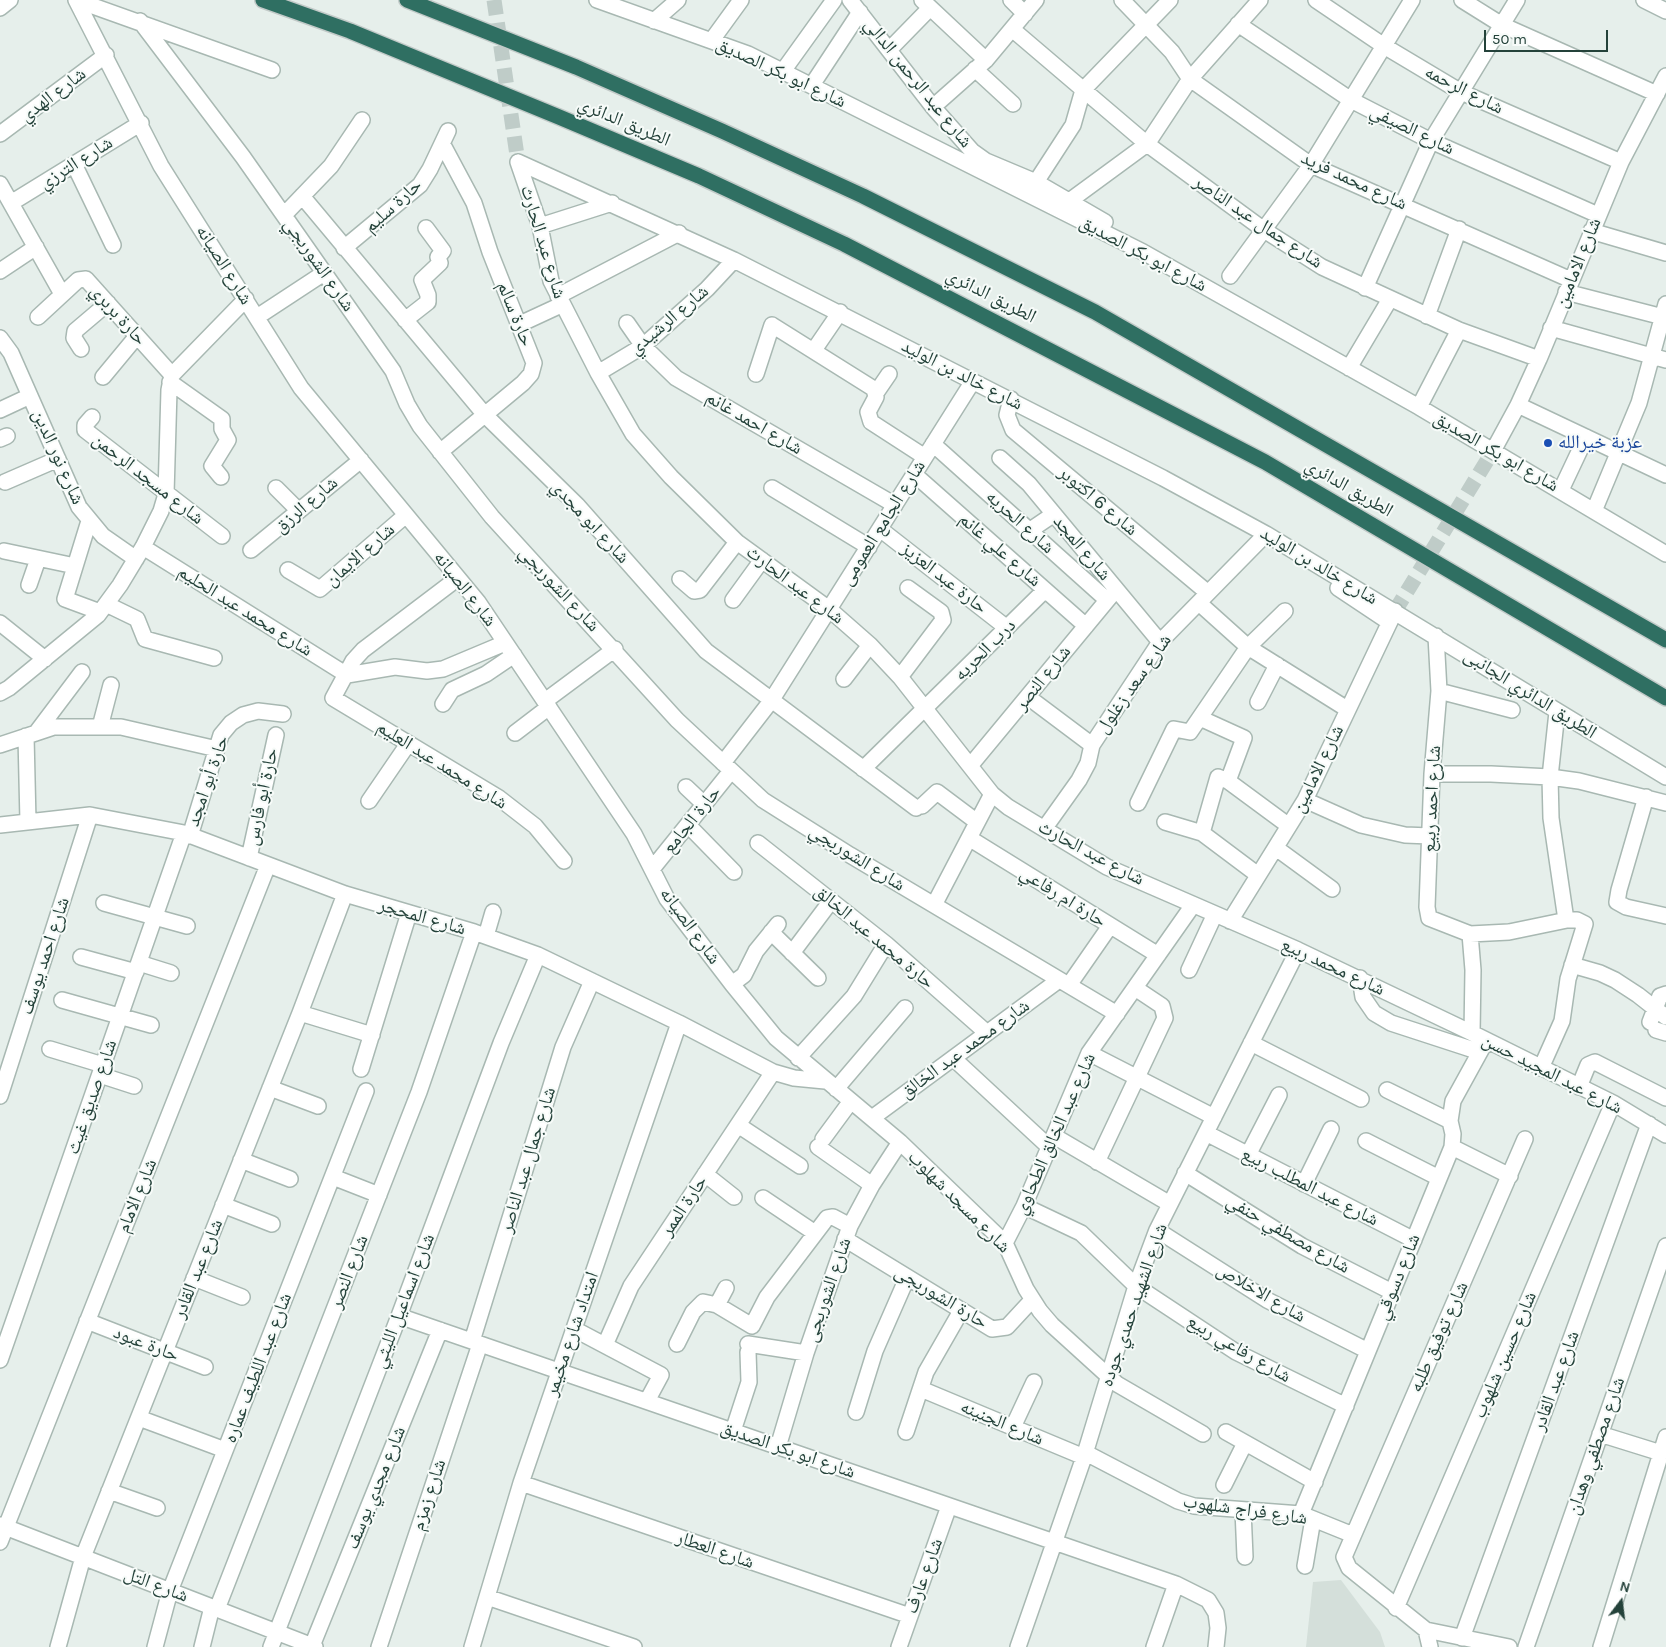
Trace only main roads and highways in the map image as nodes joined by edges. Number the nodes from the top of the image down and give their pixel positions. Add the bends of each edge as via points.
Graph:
1 (263, 0) edge
2 (407, 0) edge
3 (1666, 640) edge
4 (1666, 698) edge

1 - 4 highway, الطريق الدائري via 350,31 568,120 699,176 844,244 1265,462
2 - 3 highway, الطريق الدائري via 576,67 722,130 863,196 1094,312

